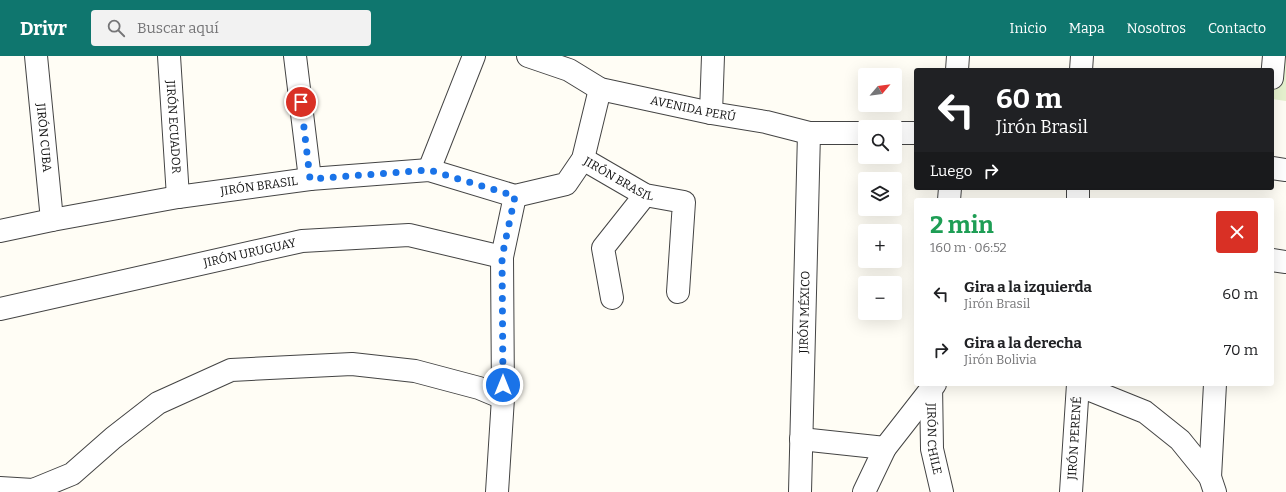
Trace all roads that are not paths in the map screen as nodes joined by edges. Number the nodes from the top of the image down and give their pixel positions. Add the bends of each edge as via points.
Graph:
1 (36, 56) edge
2 (169, 56) edge
3 (295, 56) edge
4 (474, 56) edge
5 (528, 56) edge
6 (713, 56) edge
7 (958, 56) edge
8 (1082, 56) edge
9 (1274, 56) edge
10 (569, 63) edge
11 (957, 68) edge
12 (1081, 68) edge
13 (1273, 68) edge
14 (600, 89) junction
15 (711, 113) junction
16 (809, 133) junction
17 (858, 133) edge
18 (902, 133) edge
19 (914, 133) edge
20 (583, 159) junction
21 (1274, 168) edge
22 (429, 170) junction
23 (1286, 170) edge
24 (310, 179) junction
25 (515, 196) junction
26 (645, 196) junction
27 (178, 197) junction
28 (52, 220) junction
29 (0, 231) edge
30 (502, 257) junction
31 (1274, 260) edge
32 (1286, 262) edge
33 (678, 292) dead end
34 (612, 298) dead end
35 (0, 309) edge
36 (932, 386) edge
37 (1078, 386) edge
38 (1080, 386) edge
39 (1215, 386) edge
40 (503, 398) junction
41 (801, 439) junction
42 (885, 448) junction
43 (1213, 485) edge
44 (0, 488) edge
45 (497, 492) edge
46 (800, 492) edge
47 (864, 492) edge
48 (942, 492) edge
49 (1071, 492) edge

1 - 28 street, JIRÓN CUBA
2 - 27 street, JIRÓN ECUADOR
3 - 24 street
4 - 22 street
5 - 10 street, AVENIDA PERÚ
6 - 15 street
7 - 11 street
8 - 12 street
9 - 13 street
10 - 14 street, AVENIDA PERÚ
14 - 15 street, AVENIDA PERÚ
14 - 20 street
15 - 16 street, AVENIDA PERÚ via 766,122
16 - 17 street, AVENIDA PERÚ
16 - 41 street, JIRÓN MÉXICO
18 - 19 street
20 - 25 street, JIRÓN BRASIL via 566,184
20 - 26 street, JIRÓN BRASIL
21 - 23 street
22 - 24 street, JIRÓN BRASIL
22 - 25 street, JIRÓN BRASIL
24 - 27 street, JIRÓN BRASIL
25 - 30 street
26 - 33 street, JIRÓN BRASIL via 684,202
26 - 34 street via 603,248
27 - 28 street, JIRÓN BRASIL
28 - 29 street, JIRÓN BRASIL
30 - 35 street, JIRÓN URUGUAY via 409,235 302,242
30 - 40 street
31 - 32 street
36 - 42 street
36 - 48 street, JIRÓN CHILE via 932,449
37 - 49 street, JIRÓN PERENÉ
38 - 43 street via 1145,412 1180,440
39 - 43 street
40 - 44 street via 479,388 415,371 352,364 231,370 158,403 72,474 33,490
40 - 45 street
41 - 42 street
41 - 46 street, JIRÓN MÉXICO
42 - 47 street

